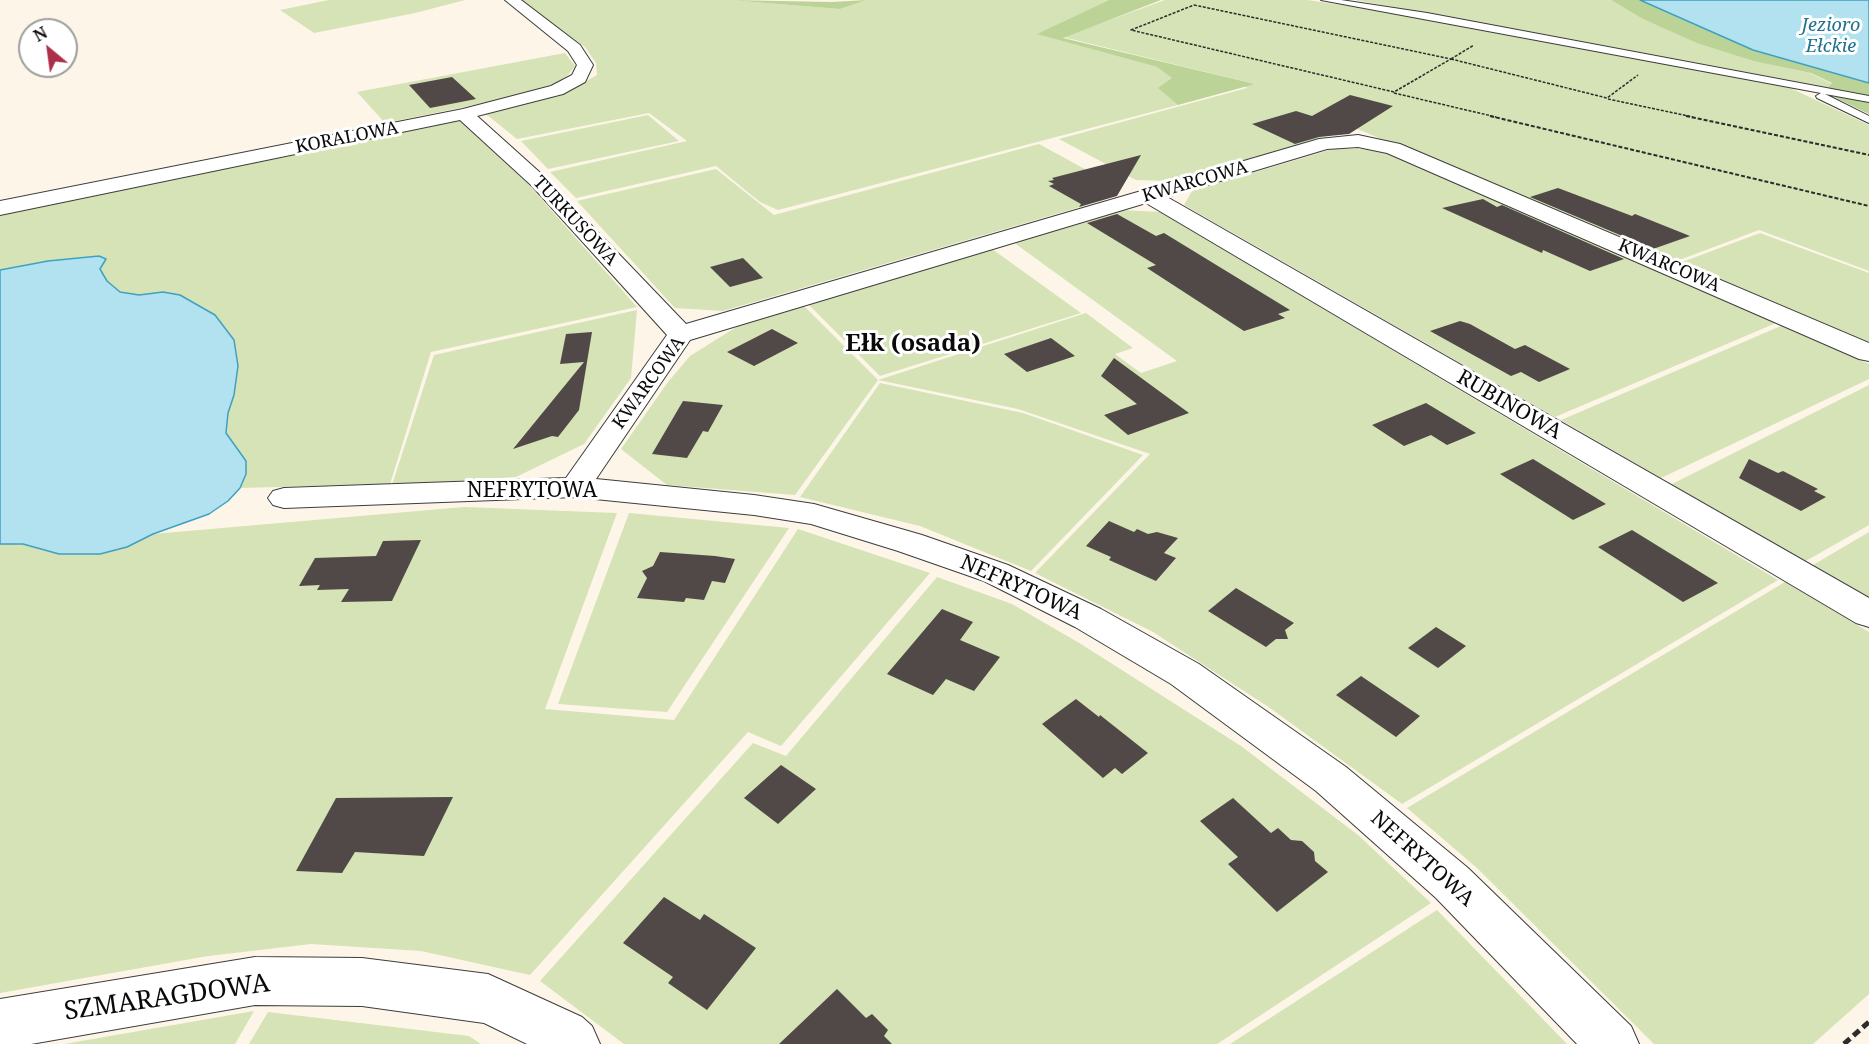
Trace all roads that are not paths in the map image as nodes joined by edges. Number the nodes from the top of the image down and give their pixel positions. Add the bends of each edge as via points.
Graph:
1 (512, 0) edge
2 (1325, 0) edge
3 (1812, 88) junction
4 (1869, 99) edge
5 (464, 114) junction
6 (1869, 120) edge
7 (1149, 195) junction
8 (0, 208) edge
9 (681, 334) junction
10 (1869, 353) edge
11 (575, 487) junction
12 (284, 498) dead end
13 (1869, 614) edge
14 (0, 1024) edge
15 (574, 1044) edge
16 (1613, 1044) edge

1 - 5 street, KORALOWA via 574,48 585,65 579,78 557,90
2 - 3 lane
3 - 4 lane
3 - 6 lane via 1817,95
5 - 8 street, KORALOWA
5 - 9 street, TURKUSOWA via 539,182
7 - 9 street, KWARCOWA
7 - 10 street, KWARCOWA via 1326,143 1374,143
7 - 13 street, RUBINOWA
9 - 11 street, KWARCOWA
11 - 12 street, NEFRYTOWA
11 - 16 street, NEFRYTOWA via 814,514 996,573 1088,618 1185,674 1331,778 1452,883
14 - 15 street, SZMARAGDOWA via 255,981 362,982 488,999 564,1035

